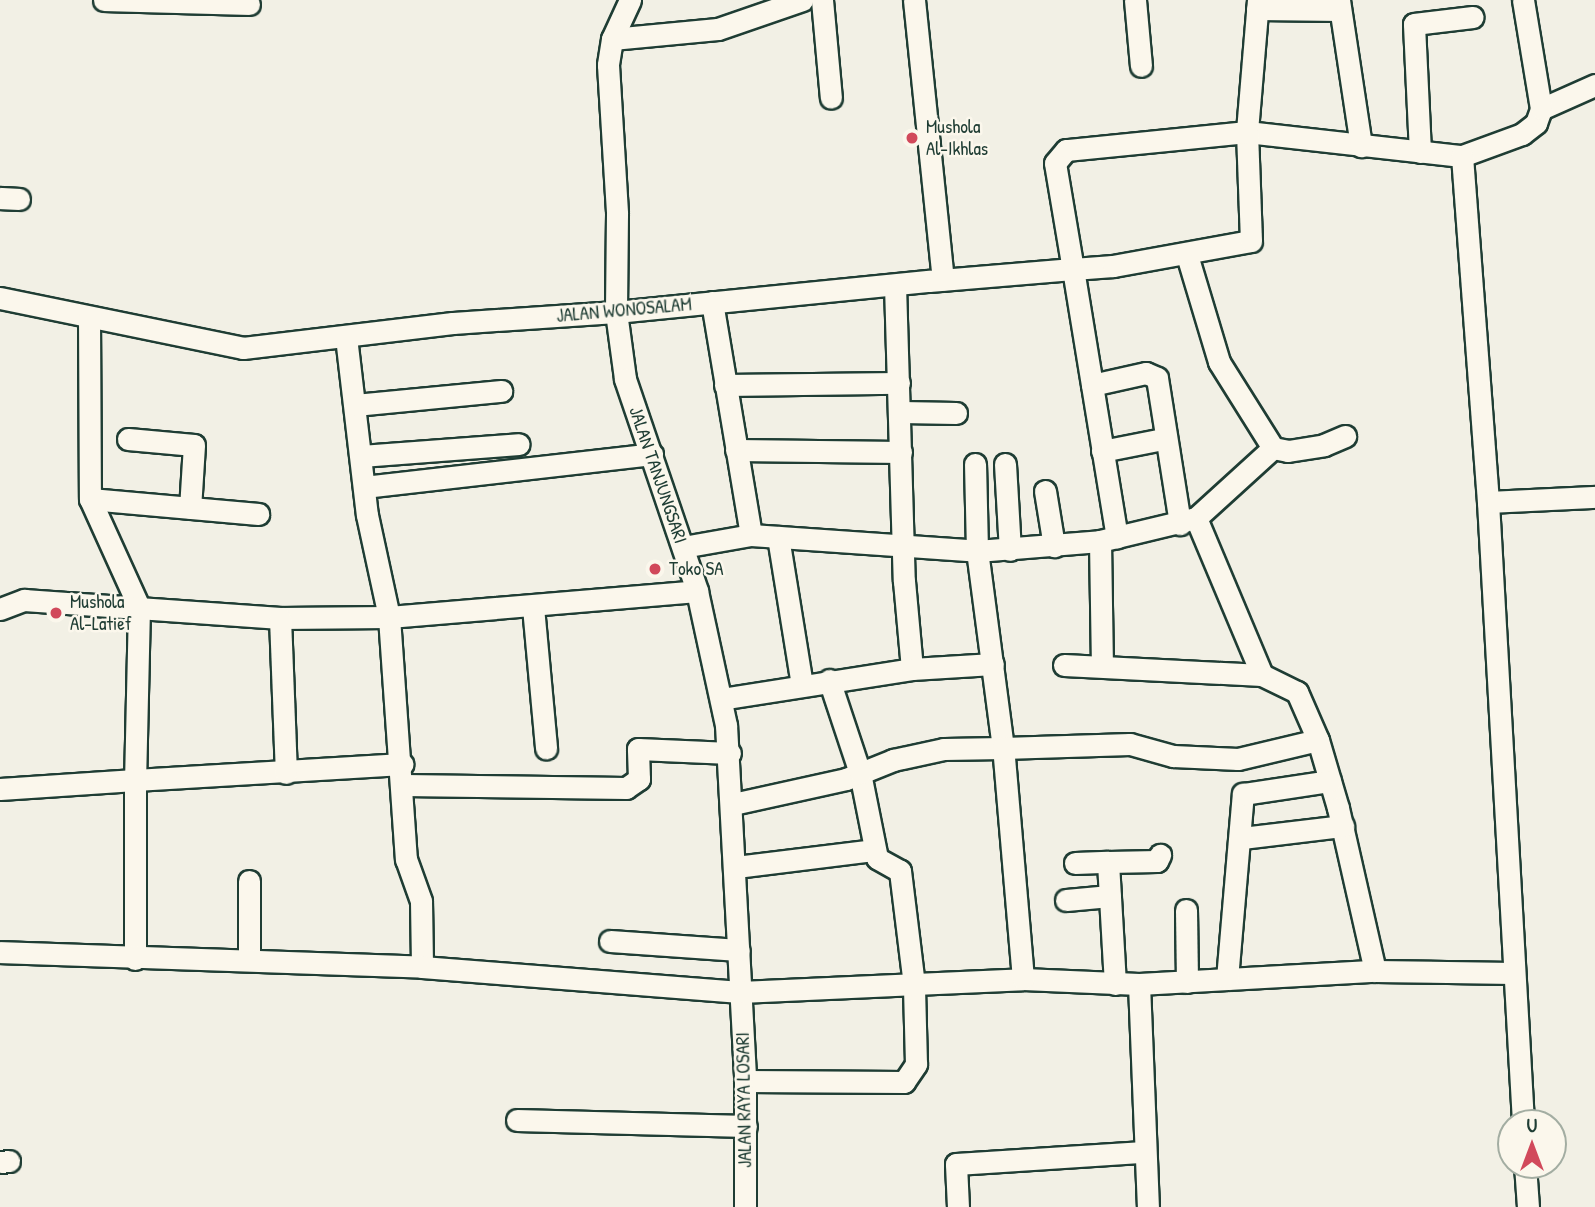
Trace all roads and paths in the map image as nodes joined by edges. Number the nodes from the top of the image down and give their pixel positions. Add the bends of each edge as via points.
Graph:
1 (104, 0) edge
2 (631, 0) edge
3 (802, 0) edge
4 (822, 0) edge
5 (914, 0) edge
6 (1135, 0) edge
7 (1523, 0) edge
8 (249, 4) dead end
9 (1257, 4) edge
10 (1339, 5) edge
11 (1473, 17) dead end
12 (612, 39) junction
13 (1141, 66) dead end
14 (1595, 85) edge
15 (831, 98) dead end
16 (1541, 109) junction
17 (1247, 132) junction
18 (1361, 146) junction
19 (1420, 152) junction
20 (1462, 156) junction
21 (1188, 255) junction
22 (1073, 269) junction
23 (943, 280) junction
24 (895, 285) junction
25 (0, 298) edge
26 (712, 302) junction
27 (616, 312) junction
28 (89, 318) junction
29 (346, 337) junction
30 (899, 383) junction
31 (725, 385) junction
32 (1092, 385) junction
33 (501, 391) dead end
34 (355, 405) junction
35 (901, 412) junction
36 (956, 412) dead end
37 (1345, 436) dead end
38 (128, 439) dead end
39 (1163, 439) junction
40 (519, 444) dead end
41 (1273, 448) junction
42 (736, 450) junction
43 (1102, 451) junction
44 (901, 452) junction
45 (652, 454) junction
46 (361, 456) junction
47 (975, 464) dead end
48 (1005, 464) dead end
49 (364, 487) junction
50 (1045, 491) dead end
51 (1595, 497) edge
52 (90, 499) junction
53 (1488, 502) junction
54 (190, 508) junction
55 (258, 514) dead end
56 (1188, 521) junction
57 (751, 535) junction
58 (778, 537) junction
59 (1108, 539) junction
60 (1054, 546) junction
61 (683, 547) junction
62 (903, 548) junction
63 (1010, 550) junction
64 (977, 551) junction
65 (697, 592) junction
66 (139, 607) junction
67 (533, 607) junction
68 (0, 609) edge
69 (389, 617) junction
70 (280, 618) junction
71 (993, 664) junction
72 (1064, 664) dead end
73 (1102, 664) junction
74 (912, 669) junction
75 (1262, 675) junction
76 (829, 680) junction
77 (802, 685) junction
78 (721, 699) junction
79 (1318, 740) junction
80 (545, 748) dead end
81 (1003, 748) junction
82 (730, 753) junction
83 (286, 774) junction
84 (403, 774) junction
85 (860, 774) junction
86 (135, 780) junction
87 (1330, 781) junction
88 (0, 789) edge
89 (733, 804) junction
90 (1343, 826) junction
91 (1242, 838) junction
92 (875, 850) junction
93 (1160, 855) dead end
94 (1108, 862) junction
95 (1075, 863) dead end
96 (736, 867) junction
97 (249, 881) dead end
98 (1110, 896) junction
99 (1066, 900) dead end
100 (1186, 911) dead end
101 (610, 941) dead end
102 (739, 950) junction
103 (0, 952) edge
104 (135, 958) junction
105 (249, 958) junction
106 (422, 967) junction
107 (1375, 971) junction
108 (1513, 973) junction
109 (1023, 979) junction
110 (1227, 979) junction
111 (1187, 982) junction
112 (1115, 984) junction
113 (1139, 984) junction
114 (914, 985) junction
115 (740, 992) junction
116 (745, 1081) junction
117 (1522, 1109) edge
118 (517, 1120) dead end
119 (746, 1126) junction
120 (1144, 1152) junction
121 (1526, 1179) edge
122 (746, 1207) edge
123 (958, 1207) edge
124 (1148, 1207) edge
125 (1528, 1207) edge

1 - 8 street
2 - 12 street, JALAN TANJUNGSARI
3 - 12 street via 718,29
4 - 15 street
5 - 23 street
6 - 13 street
7 - 16 street
9 - 10 street
9 - 17 street
10 - 18 street
11 - 19 street via 1414,24
12 - 27 street, JALAN TANJUNGSARI via 608,65 617,214
14 - 16 street
16 - 20 street via 1536,123 1522,134
17 - 18 street
17 - 21 street, JALAN WONOSALAM via 1251,241
17 - 22 street via 1066,150 1059,155 1055,163
18 - 19 street
19 - 20 street
20 - 53 street
21 - 22 street, JALAN WONOSALAM
21 - 41 street via 1219,362
22 - 23 street, JALAN WONOSALAM
22 - 32 street
23 - 24 street, JALAN WONOSALAM
24 - 26 street, JALAN WONOSALAM
24 - 30 street
25 - 28 street, JALAN WONOSALAM
26 - 27 street, JALAN WONOSALAM
26 - 31 street
27 - 29 street, JALAN WONOSALAM via 453,323
27 - 45 street, JALAN TANJUNGSARI via 625,379
28 - 29 street, JALAN WONOSALAM via 243,348
28 - 52 street
29 - 34 street
30 - 31 street
30 - 35 street
31 - 42 street
32 - 39 street via 1153,374
32 - 43 street
33 - 34 street
34 - 46 street
35 - 36 street
35 - 44 street
37 - 41 street via 1312,447
38 - 54 street via 194,445
39 - 43 street
39 - 56 street
40 - 46 street
41 - 56 street
42 - 44 street
42 - 57 street
43 - 59 street
44 - 62 street
45 - 49 street
45 - 61 street, JALAN TANJUNGSARI
46 - 49 street
47 - 64 street
48 - 63 street
49 - 69 street
50 - 60 street
51 - 53 street
52 - 54 street
52 - 66 street
53 - 108 street
54 - 55 street
56 - 59 street
56 - 75 street
57 - 58 street
57 - 61 street
58 - 62 street
58 - 77 street
59 - 60 street
59 - 73 street
60 - 63 street
61 - 65 street, JALAN TANJUNGSARI
62 - 64 street
62 - 74 street
63 - 64 street
64 - 71 street
65 - 67 street
65 - 78 street, JALAN TANJUNGSARI
66 - 68 street via 24,600
66 - 70 street
66 - 86 street
67 - 69 street
67 - 80 street
69 - 70 street
69 - 84 street
70 - 83 street
71 - 74 street
71 - 81 street
72 - 73 street
73 - 75 street
74 - 76 street
75 - 79 street via 1297,692
76 - 77 street
76 - 85 street
77 - 78 street
78 - 82 street, JALAN TANJUNGSARI
79 - 81 street via 1238,759 1173,756 1130,744
79 - 87 street
81 - 85 street via 944,749 893,760
81 - 109 street
82 - 84 street via 638,749 639,779 626,788
82 - 89 street, JALAN TANJUNGSARI
83 - 84 street
83 - 86 street
84 - 106 street via 406,859 419,888
85 - 89 street
85 - 92 street
86 - 88 street
86 - 104 street
87 - 90 street
87 - 91 street via 1243,794
89 - 96 street, JALAN TANJUNGSARI
90 - 91 street
90 - 107 street
91 - 110 street
92 - 96 street
92 - 114 street via 883,865 900,871
93 - 94 street via 1157,861
94 - 95 street
94 - 98 street
96 - 102 street, JALAN TANJUNGSARI
97 - 105 street
98 - 99 street
98 - 112 street
100 - 111 street
101 - 102 street
102 - 115 street, JALAN TANJUNGSARI
103 - 104 street
104 - 105 street
105 - 106 street
106 - 115 street
107 - 108 street
107 - 110 street
108 - 117 street
109 - 112 street
109 - 114 street
110 - 111 street
111 - 113 street
112 - 113 street
113 - 120 street
114 - 115 street
114 - 116 street via 916,1064 904,1082
115 - 116 street, JALAN RAYA LOSARI
116 - 119 street, JALAN RAYA LOSARI
118 - 119 street
119 - 122 street, JALAN RAYA LOSARI
120 - 123 street via 956,1164
120 - 124 street
121 - 125 street

